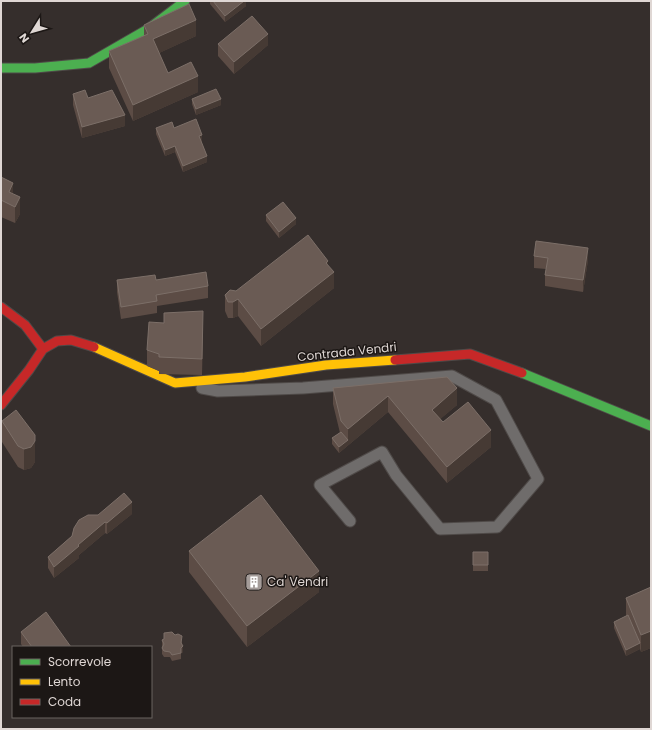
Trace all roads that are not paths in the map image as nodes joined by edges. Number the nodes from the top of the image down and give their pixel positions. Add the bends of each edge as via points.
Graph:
1 (185, 1) edge
2 (1, 68) edge
3 (1, 307) edge
4 (44, 349) junction
5 (176, 382) junction
6 (1, 405) edge
7 (651, 426) edge
8 (350, 521) dead end

1 - 2 street via 148,29 89,63
3 - 4 street via 22,319
4 - 5 street, Contrada Vendri via 57,341 70,340 88,344
4 - 6 street, Contrada Vendri
5 - 7 street, Contrada Vendri via 245,377 326,365 470,354
5 - 8 lane via 218,391 303,388 452,376 496,400 538,479 497,528 440,529 396,475 382,452 320,485

